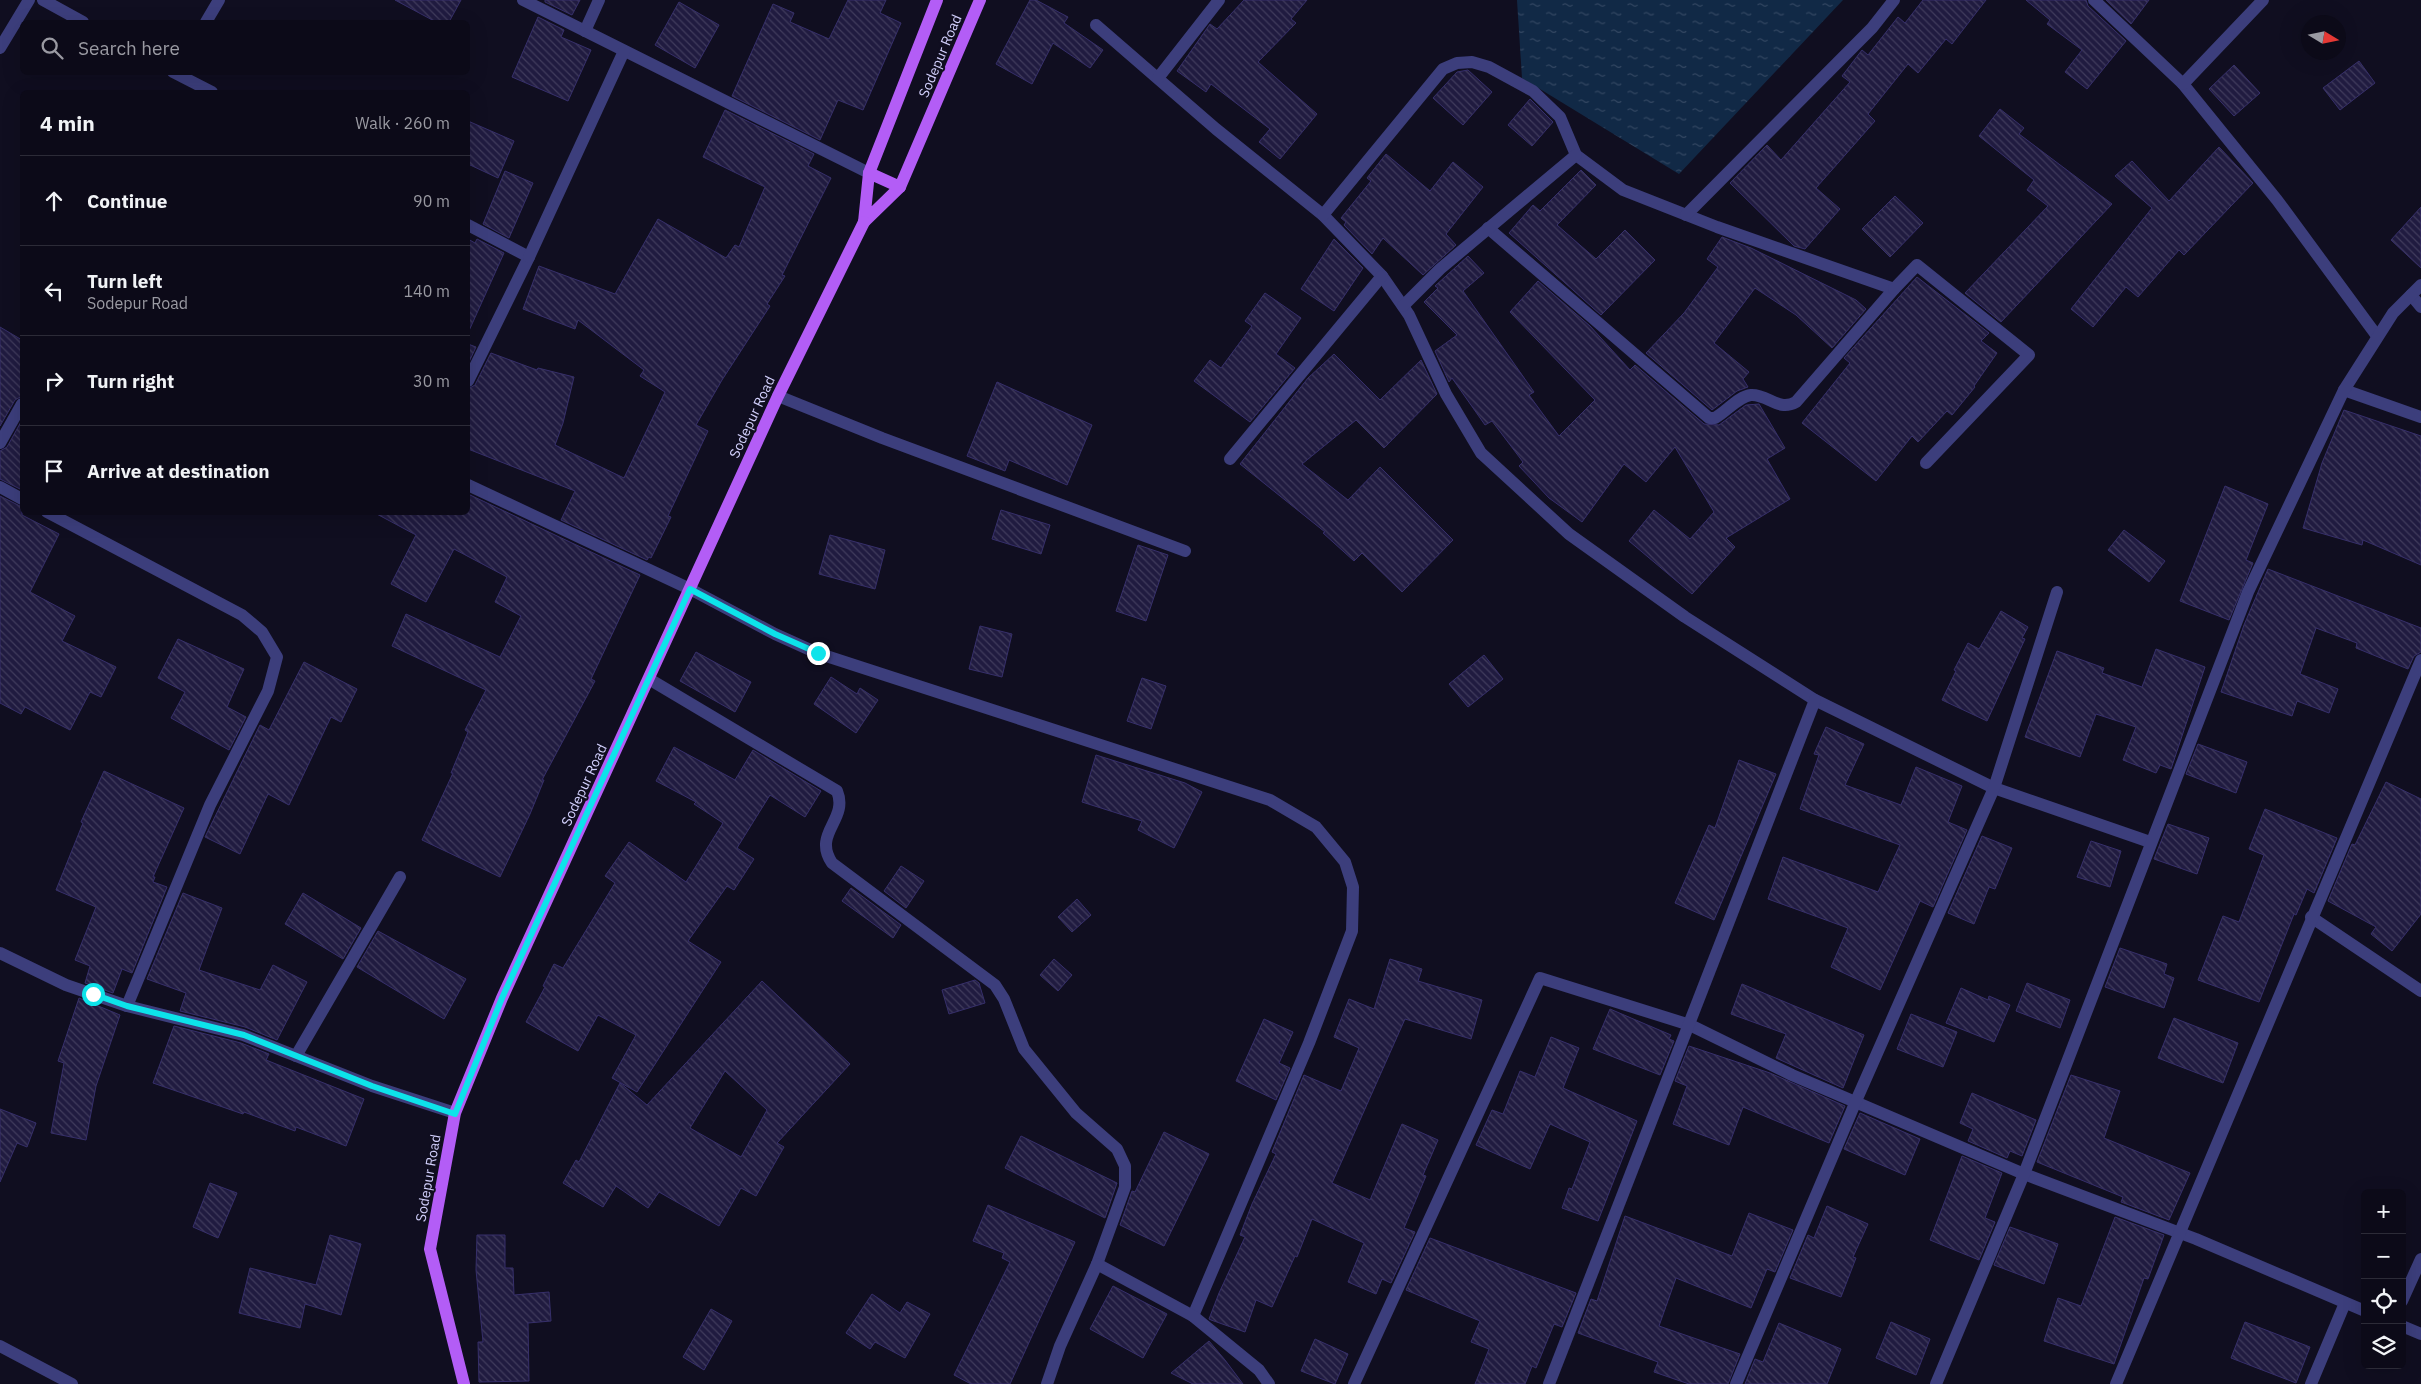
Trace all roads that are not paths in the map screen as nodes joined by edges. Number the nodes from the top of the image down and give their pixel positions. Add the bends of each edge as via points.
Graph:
1 (29, 0) edge
2 (43, 0) edge
3 (219, 0) edge
4 (523, 0) edge
5 (599, 0) edge
6 (937, 0) edge
7 (980, 0) edge
8 (1219, 0) edge
9 (1894, 0) edge
10 (2094, 0) edge
11 (2263, 0) edge
12 (80, 20) edge
13 (207, 20) edge
14 (1096, 25) dead end
15 (585, 31) junction
16 (0, 48) edge
17 (624, 52) junction
18 (179, 75) edge
19 (1158, 78) junction
20 (2183, 84) junction
21 (208, 90) edge
22 (1576, 155) junction
23 (869, 173) junction
24 (900, 187) junction
25 (1323, 215) junction
26 (1686, 216) junction
27 (864, 222) junction
28 (470, 226) edge
29 (1488, 228) junction
30 (529, 257) junction
31 (1382, 276) junction
32 (2421, 285) edge
33 (1894, 289) junction
34 (2411, 295) junction
35 (1403, 306) junction
36 (2421, 307) edge
37 (2377, 336) junction
38 (470, 377) edge
39 (2344, 390) junction
40 (778, 396) junction
41 (20, 407) edge
42 (2421, 417) edge
43 (0, 442) edge
44 (1230, 459) dead end
45 (1926, 463) dead end
46 (470, 486) edge
47 (0, 488) edge
48 (20, 498) edge
49 (53, 515) edge
50 (1185, 551) dead end
51 (690, 589) junction
52 (2057, 592) dead end
53 (2421, 660) edge
54 (649, 679) junction
55 (1815, 700) junction
56 (1994, 788) junction
57 (2150, 842) junction
58 (400, 877) dead end
59 (2311, 917) junction
60 (0, 953) edge
61 (2419, 986) edge
62 (127, 1006) junction
63 (1690, 1025) junction
64 (296, 1056) junction
65 (1856, 1101) junction
66 (455, 1114) junction
67 (2024, 1174) junction
68 (2179, 1233) junction
69 (2421, 1259) edge
70 (1097, 1264) junction
71 (2406, 1292) edge
72 (2345, 1303) junction
73 (2361, 1309) edge
74 (1193, 1316) junction
75 (2406, 1328) edge
76 (2421, 1334) edge
77 (0, 1346) edge
78 (72, 1384) edge
79 (464, 1384) edge
80 (1047, 1384) edge
81 (1269, 1384) edge
82 (1354, 1384) edge
83 (1549, 1384) edge
84 (1736, 1384) edge
85 (1936, 1384) edge
86 (2116, 1384) edge
87 (2311, 1384) edge

1 - 16 street
2 - 12 street
3 - 13 street
4 - 15 street
5 - 15 street
6 - 23 main road, Sodepur Road
7 - 24 main road, Sodepur Road
8 - 19 street
9 - 26 street via 1872,28
10 - 20 street
11 - 20 street
14 - 19 street
15 - 17 street
17 - 23 street
17 - 30 street
18 - 21 street
19 - 25 street
20 - 37 street via 2277,200
22 - 25 street via 1560,117 1533,91 1489,67 1472,62 1457,63 1443,69
22 - 26 street via 1623,190
22 - 29 street
23 - 24 main road
23 - 27 main road, Sodepur Road
24 - 27 main road, Sodepur Road
25 - 31 street
26 - 33 street
27 - 40 main road, Sodepur Road
28 - 30 street
29 - 33 street via 1709,418 1715,418 1751,395 1775,404 1791,405 1796,402
29 - 35 street
30 - 38 street
31 - 35 street
31 - 44 street
32 - 34 street
33 - 45 street via 1918,265 2029,355
34 - 36 street
34 - 37 street
35 - 55 street via 1446,394 1481,453 1568,534 1685,617
37 - 39 street
39 - 42 street
39 - 57 street via 2248,592
40 - 50 street
40 - 51 main road, Sodepur Road
41 - 43 street
46 - 51 street
47 - 48 street
49 - 62 street via 242,615 262,632 277,657 268,691 210,805
51 - 54 main road, Sodepur Road
51 - 74 street via 818,653 1270,800 1316,827 1345,862 1353,887 1352,931 1309,1043
52 - 56 street
53 - 59 street
54 - 66 main road, Sodepur Road via 502,998
54 - 70 street via 837,791 840,810 827,835 825,847 832,863 995,985 1024,1049 1076,1112 1118,1149 1125,1166 1125,1187
55 - 56 street
55 - 63 street
56 - 57 street
56 - 65 street
57 - 67 street
58 - 64 street
59 - 61 street
59 - 68 street
60 - 62 street via 66,985
62 - 64 street via 244,1035
63 - 65 street via 1792,1075
63 - 82 street via 1540,978
63 - 83 street
64 - 66 street
65 - 67 street
65 - 84 street
66 - 79 main road, Sodepur Road via 430,1249
67 - 68 street
67 - 85 street
68 - 72 street
68 - 86 street
69 - 71 street
70 - 74 street
70 - 80 street via 1060,1346
72 - 73 street
72 - 87 street
74 - 81 street via 1259,1370
75 - 76 street
77 - 78 street

